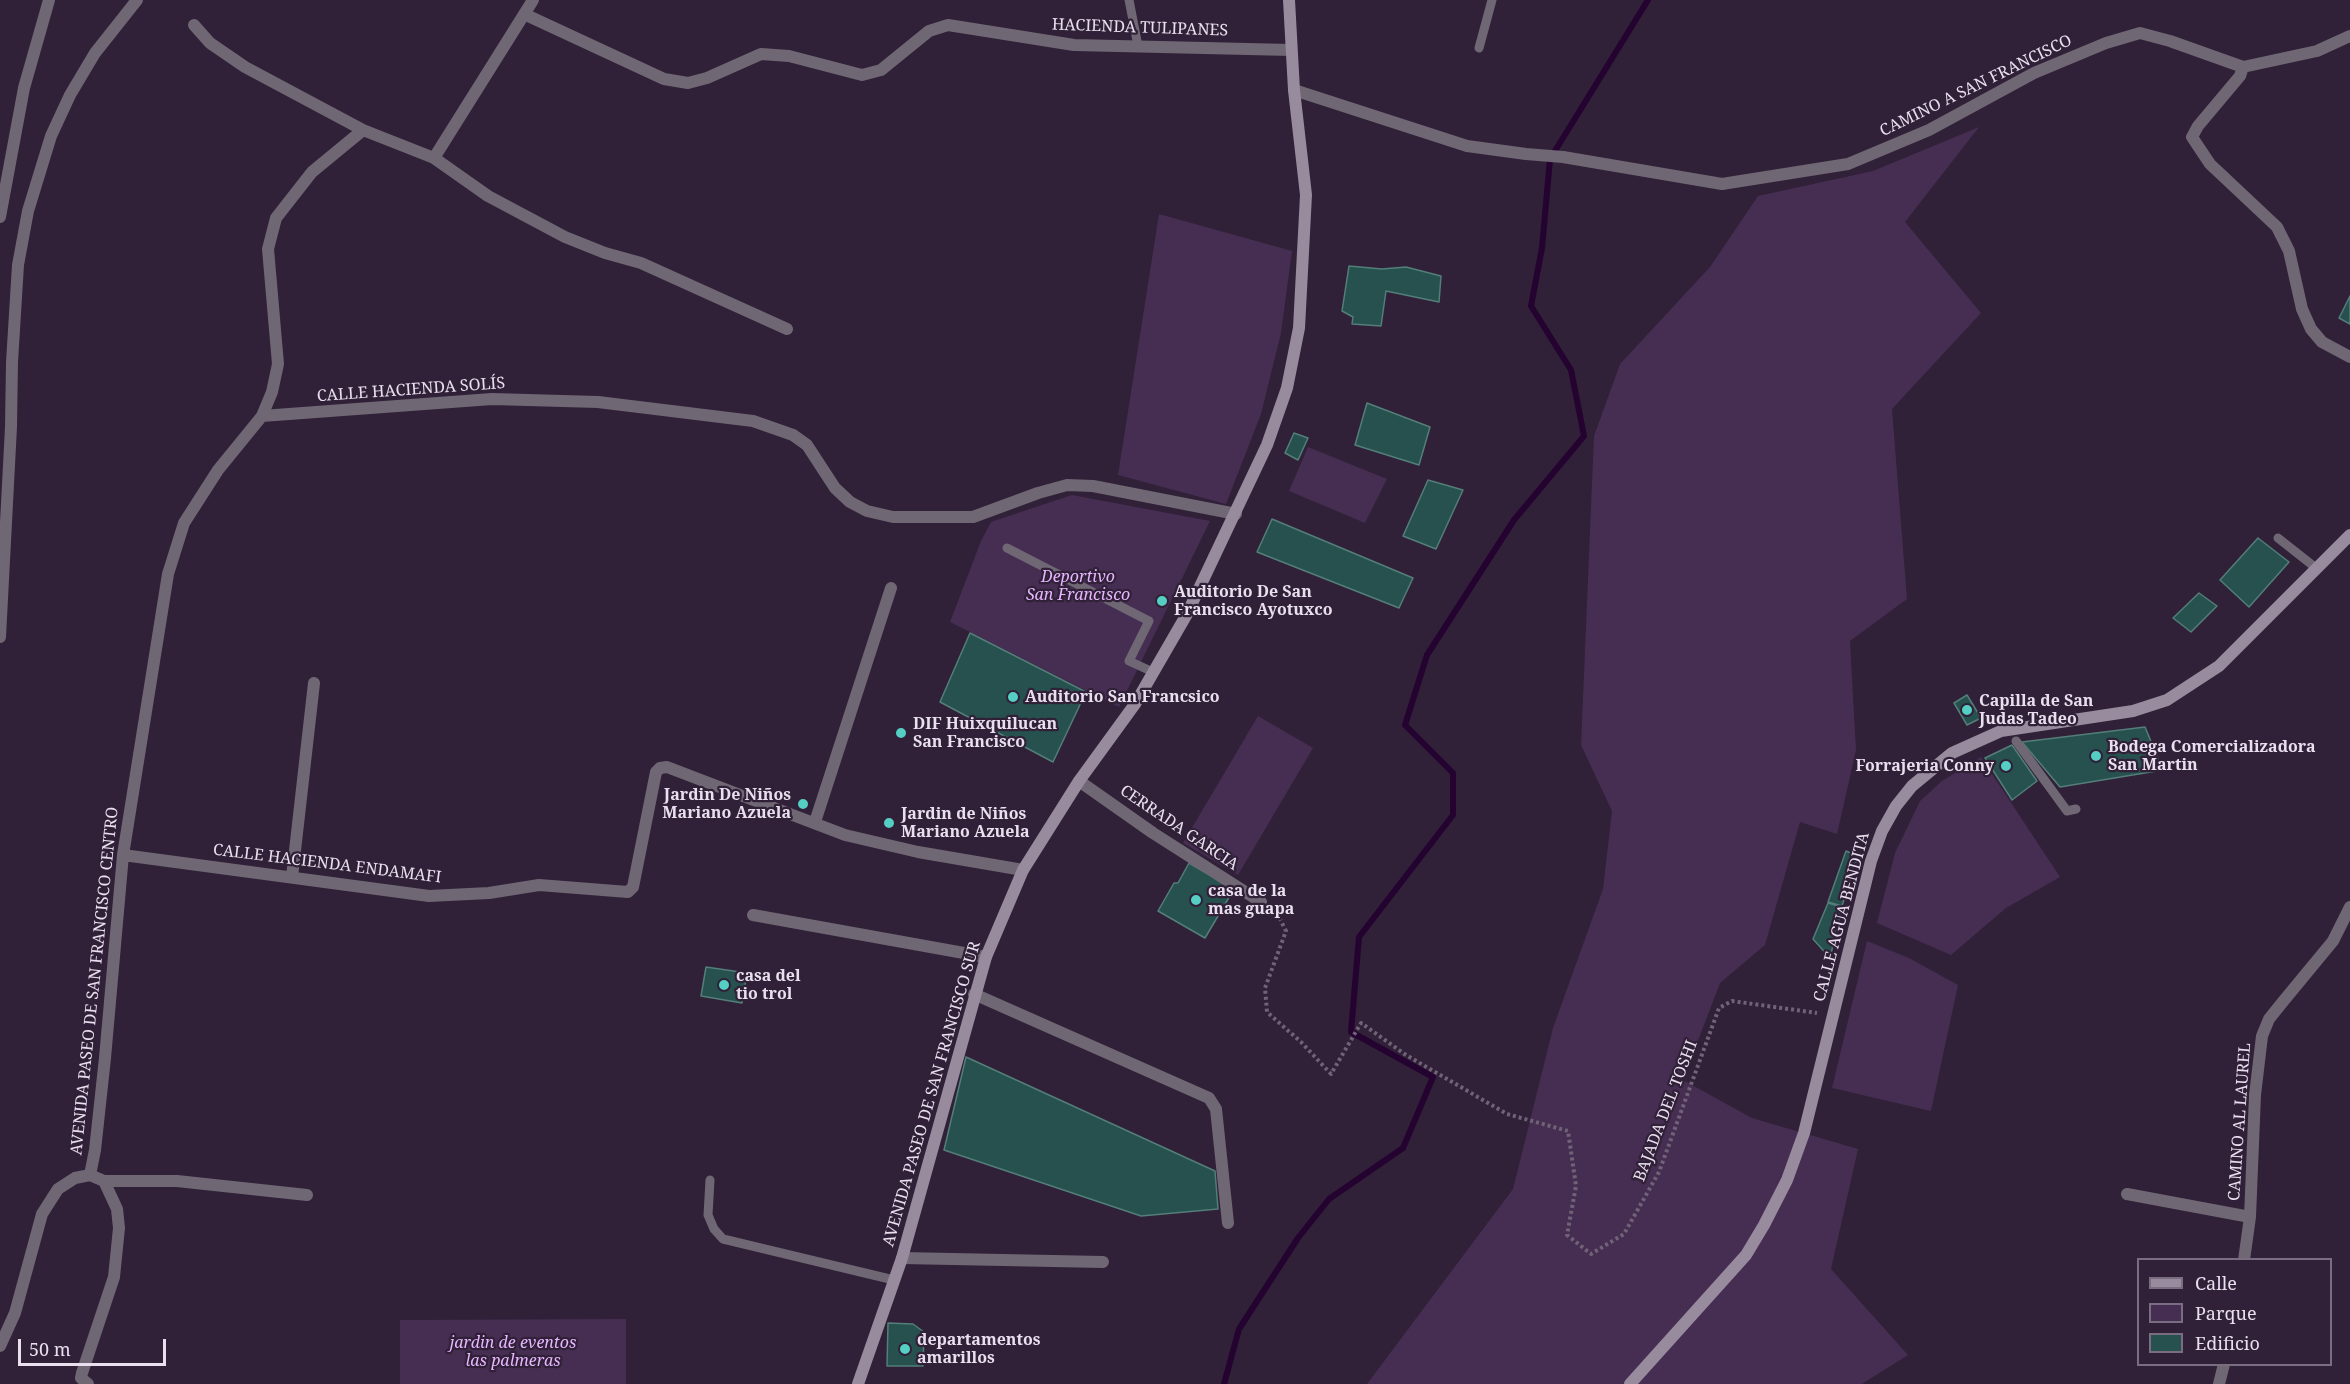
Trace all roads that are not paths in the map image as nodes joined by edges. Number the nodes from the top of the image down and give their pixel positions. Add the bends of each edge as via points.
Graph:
1 (49, 0) edge
2 (137, 0) edge
3 (533, 0) edge
4 (1129, 0) edge
5 (1289, 0) edge
6 (1492, 0) edge
7 (524, 14) junction
8 (194, 25) dead end
9 (2350, 36) edge
10 (1138, 46) junction
11 (1479, 48) dead end
12 (1291, 50) junction
13 (2243, 67) junction
14 (1294, 90) junction
15 (363, 130) junction
16 (434, 158) junction
17 (0, 217) edge
18 (787, 329) dead end
19 (2350, 357) edge
20 (262, 416) junction
21 (1236, 514) junction
22 (2350, 535) edge
23 (2278, 538) dead end
24 (1007, 548) dead end
25 (2316, 568) junction
26 (891, 588) dead end
27 (0, 637) edge
28 (1154, 672) junction
29 (314, 683) dead end
30 (2016, 741) dead end
31 (1079, 781) junction
32 (2076, 809) dead end
33 (815, 822) junction
34 (123, 855) junction
35 (1023, 870) junction
36 (292, 877) junction
37 (1261, 902) road end
38 (2350, 907) edge
39 (753, 915) dead end
40 (986, 957) junction
41 (974, 994) junction
42 (90, 1175) junction
43 (710, 1180) dead end
44 (104, 1181) junction
45 (2127, 1194) dead end
46 (307, 1195) dead end
47 (2250, 1217) junction
48 (1228, 1223) dead end
49 (902, 1258) junction
50 (2244, 1258) edge
51 (1103, 1262) dead end
52 (894, 1280) junction
53 (0, 1346) edge
54 (2224, 1366) edge
55 (88, 1384) edge
56 (858, 1384) edge
57 (1630, 1384) edge
58 (2219, 1384) edge

1 - 17 street via 24,88
2 - 27 street via 95,53 70,95 51,136 28,211 18,265
3 - 7 street
4 - 10 lane
5 - 12 main road, AVENIDA PASEO DE SAN FRANCISCO SUR
6 - 11 lane
7 - 10 street, HACIENDA TULIPANES via 664,79 688,83 761,54 789,56 862,75 881,70 929,31 948,25 1074,45
7 - 16 street
8 - 15 street via 210,43 245,67
9 - 13 street via 2317,51
10 - 12 street, HACIENDA TULIPANES
12 - 14 main road, AVENIDA PASEO DE SAN FRANCISCO SUR
13 - 14 street, CAMINO A SAN FRANCISCO via 2140,33 2034,73 1929,130 1848,164 1722,184 1563,157 1467,146
13 - 19 street via 2192,137 2210,164 2277,227 2289,251 2302,309 2311,329 2322,342
14 - 21 main road, AVENIDA PASEO DE SAN FRANCISCO SUR via 1306,195 1299,328 1287,388
15 - 16 street
15 - 20 street, AVENIDA PASEO DE SAN FRANCISCO CENTRO via 312,172 276,218 268,249 278,364
16 - 18 street via 488,196 565,237 641,263
20 - 21 street, CALLE HACIENDA SOLÍS via 492,399 598,402 753,421 793,435 807,445 835,488 850,502 893,518 973,517 1067,485 1094,486
20 - 34 street, AVENIDA PASEO DE SAN FRANCISCO CENTRO via 218,470 184,522 168,574
21 - 28 main road, AVENIDA PASEO DE SAN FRANCISCO SUR
22 - 25 main road, CALLE AGUA BENDITA
23 - 25 lane
24 - 28 lane via 1149,621 1129,661
25 - 57 main road, CALLE AGUA BENDITA via 2219,666 2168,700 2133,711 2001,731 1952,753 1919,780 1896,806 1871,861 1804,1133 1787,1179 1746,1255
26 - 33 street
28 - 31 main road, AVENIDA PASEO DE SAN FRANCISCO SUR
29 - 36 street
30 - 32 lane via 2067,811
31 - 35 main road, AVENIDA PASEO DE SAN FRANCISCO SUR
31 - 37 street, CERRADA GARCIA
33 - 35 street, CALLE HACIENDA ENDAMAFI via 845,835 887,845
33 - 36 street, CALLE HACIENDA ENDAMAFI via 667,767 656,772 633,887 628,892 539,885 429,896
34 - 36 street, CALLE HACIENDA ENDAMAFI
34 - 42 street, AVENIDA PASEO DE SAN FRANCISCO CENTRO
35 - 40 main road, AVENIDA PASEO DE SAN FRANCISCO SUR
38 - 47 street, CAMINO AL LAUREL via 2333,941 2280,1004 2262,1036 2255,1095
39 - 40 street
40 - 41 main road, AVENIDA PASEO DE SAN FRANCISCO SUR
41 - 48 street via 1209,1098 1216,1110
41 - 49 main road, AVENIDA PASEO DE SAN FRANCISCO SUR
42 - 44 street
42 - 53 street, AVENIDA PASEO DE SAN FRANCISCO CENTRO via 75,1178 58,1190 42,1214 15,1312
43 - 52 lane via 708,1215 723,1239
44 - 46 street via 177,1181
44 - 55 street via 117,1209 119,1228 114,1277 81,1378
45 - 47 street
47 - 50 street, CAMINO AL LAUREL
49 - 51 street
49 - 52 main road, AVENIDA PASEO DE SAN FRANCISCO SUR
52 - 56 main road, AVENIDA PASEO DE SAN FRANCISCO SUR
54 - 58 street

